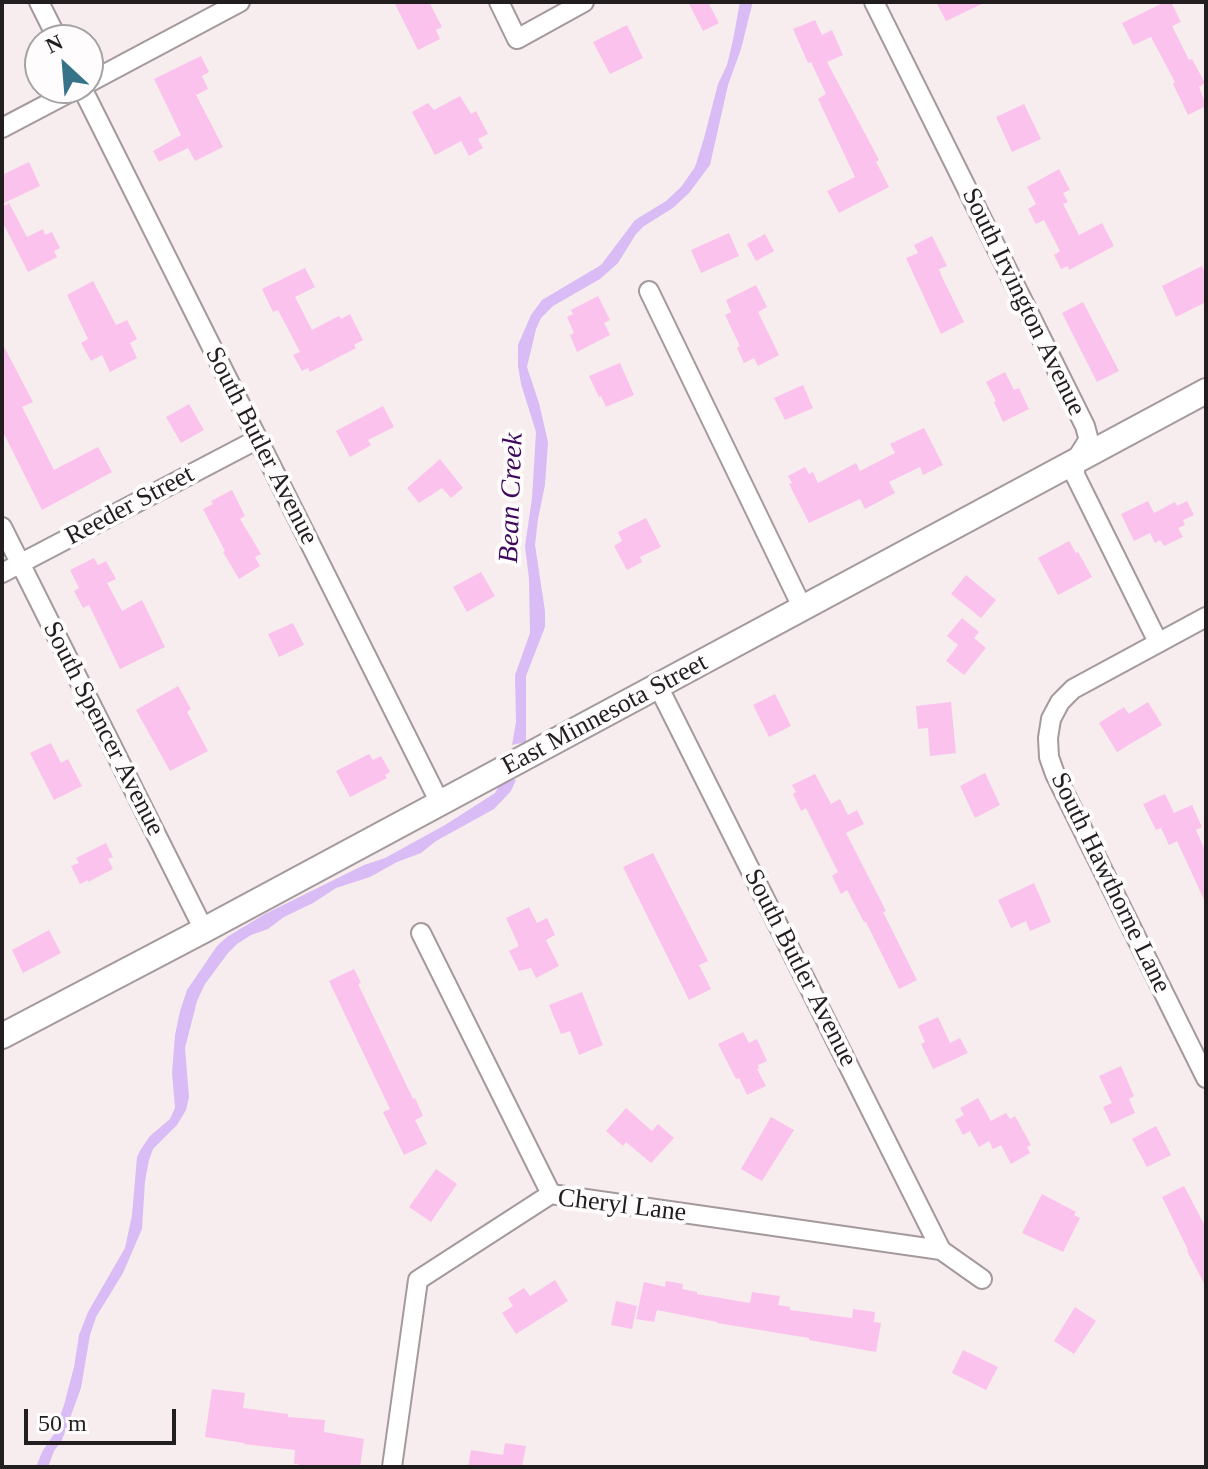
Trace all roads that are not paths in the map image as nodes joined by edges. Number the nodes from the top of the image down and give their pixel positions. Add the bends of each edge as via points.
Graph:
1 (39, 2) edge
2 (240, 2) edge
3 (499, 2) edge
4 (584, 2) edge
5 (874, 2) edge
6 (50, 24) edge
7 (104, 74) edge
8 (49, 104) edge
9 (88, 104) edge
10 (2, 128) edge
11 (649, 291) dead end
12 (1206, 391) edge
13 (258, 439) junction
14 (1075, 461) junction
15 (2, 527) edge
16 (20, 563) junction
17 (2, 573) edge
18 (803, 609) junction
19 (1206, 617) edge
20 (1158, 642) junction
21 (658, 686) junction
22 (440, 803) junction
23 (204, 930) junction
24 (421, 933) dead end
25 (2, 1036) edge
26 (1206, 1078) edge
27 (551, 1194) junction
28 (941, 1250) junction
29 (982, 1279) dead end
30 (392, 1467) edge

1 - 6 street
2 - 7 street
3 - 4 street via 517,39
5 - 14 street, South Irvington Avenue via 1085,426 1087,442
8 - 10 street
9 - 13 street, South Butler Avenue
11 - 18 street
12 - 14 street, East Minnesota Street
13 - 16 street, Reeder Street
13 - 22 street, South Butler Avenue
14 - 18 street, East Minnesota Street
14 - 20 street via 1078,482
15 - 16 street, South Spencer Avenue
16 - 17 street, Reeder Street
16 - 23 street, South Spencer Avenue
18 - 21 street, East Minnesota Street
19 - 20 street
20 - 26 street, South Hawthorne Lane via 1081,683 1060,702 1049,729 1049,757
21 - 22 street, East Minnesota Street
21 - 28 street, South Butler Avenue
22 - 23 street, East Minnesota Street
23 - 25 street, East Minnesota Street
24 - 27 street
27 - 28 street, Cheryl Lane
27 - 30 street, Cheryl Lane via 418,1280
28 - 29 street

